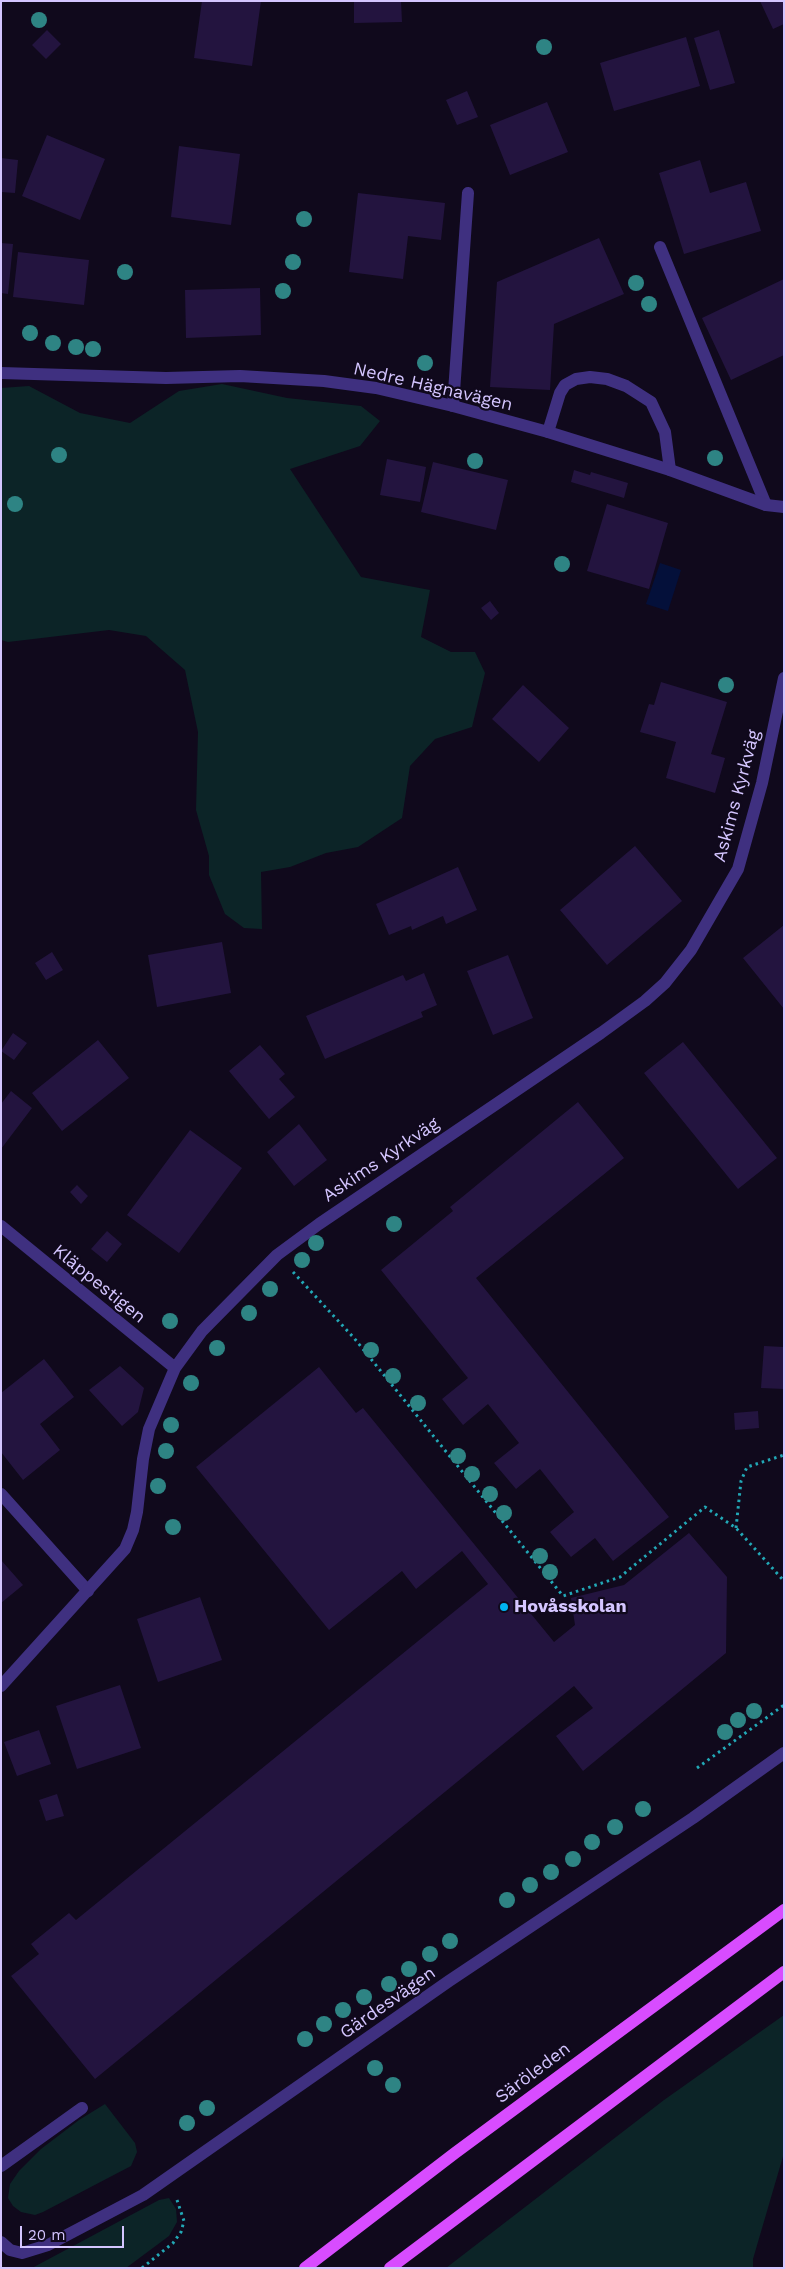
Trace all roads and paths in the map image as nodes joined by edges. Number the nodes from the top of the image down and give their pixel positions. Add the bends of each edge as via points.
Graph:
1 (468, 193) dead end
2 (660, 247) dead end
3 (1, 373) edge
4 (453, 406) junction
5 (548, 432) junction
6 (670, 470) junction
7 (766, 505) junction
8 (784, 507) edge
9 (784, 678) edge
10 (1, 1226) edge
11 (277, 1255) junction
12 (175, 1368) junction
13 (784, 1455) edge
14 (1, 1494) edge
15 (736, 1528) junction
16 (784, 1581) edge
17 (88, 1591) junction
18 (1, 1686) edge
19 (784, 1705) edge
20 (784, 1753) edge
21 (697, 1768) dead end
22 (784, 1910) edge
23 (784, 1972) edge
24 (82, 2108) dead end
25 (1, 2166) edge
26 (164, 2180) junction
27 (2, 2243) edge
28 (142, 2268) edge
29 (305, 2268) edge
30 (390, 2268) edge

1 - 4 street
2 - 7 street
3 - 4 street, Nedre Hägnavägen via 166,378 240,376 324,381 376,388
4 - 5 street, Nedre Hägnavägen
5 - 6 street, Nedre Hägnavägen
5 - 6 street via 565,385 576,379 606,379 626,386 651,402 665,432
6 - 7 street, Nedre Hägnavägen
7 - 8 street, Nedre Hägnavägen
9 - 11 street, Askims Kyrkväg via 762,783 738,869 691,950 665,983 601,1033
10 - 12 street, Kläppestigen
11 - 12 street, Askims Kyrkväg via 202,1331
11 - 15 path via 354,1338 563,1596 620,1578 705,1507
12 - 17 street, Askims Kyrkväg via 149,1429 133,1530 125,1549
13 - 15 path via 747,1467 741,1481
14 - 17 street
15 - 16 path
17 - 18 street, Askims Kyrkväg
19 - 21 path
20 - 26 street, Gärdesvägen
22 - 29 main road, Säröleden
23 - 30 main road
24 - 25 street
26 - 27 street, Gärdesvägen via 143,2195 48,2245 22,2253 10,2250
26 - 28 path via 179,2204 184,2221 173,2243

